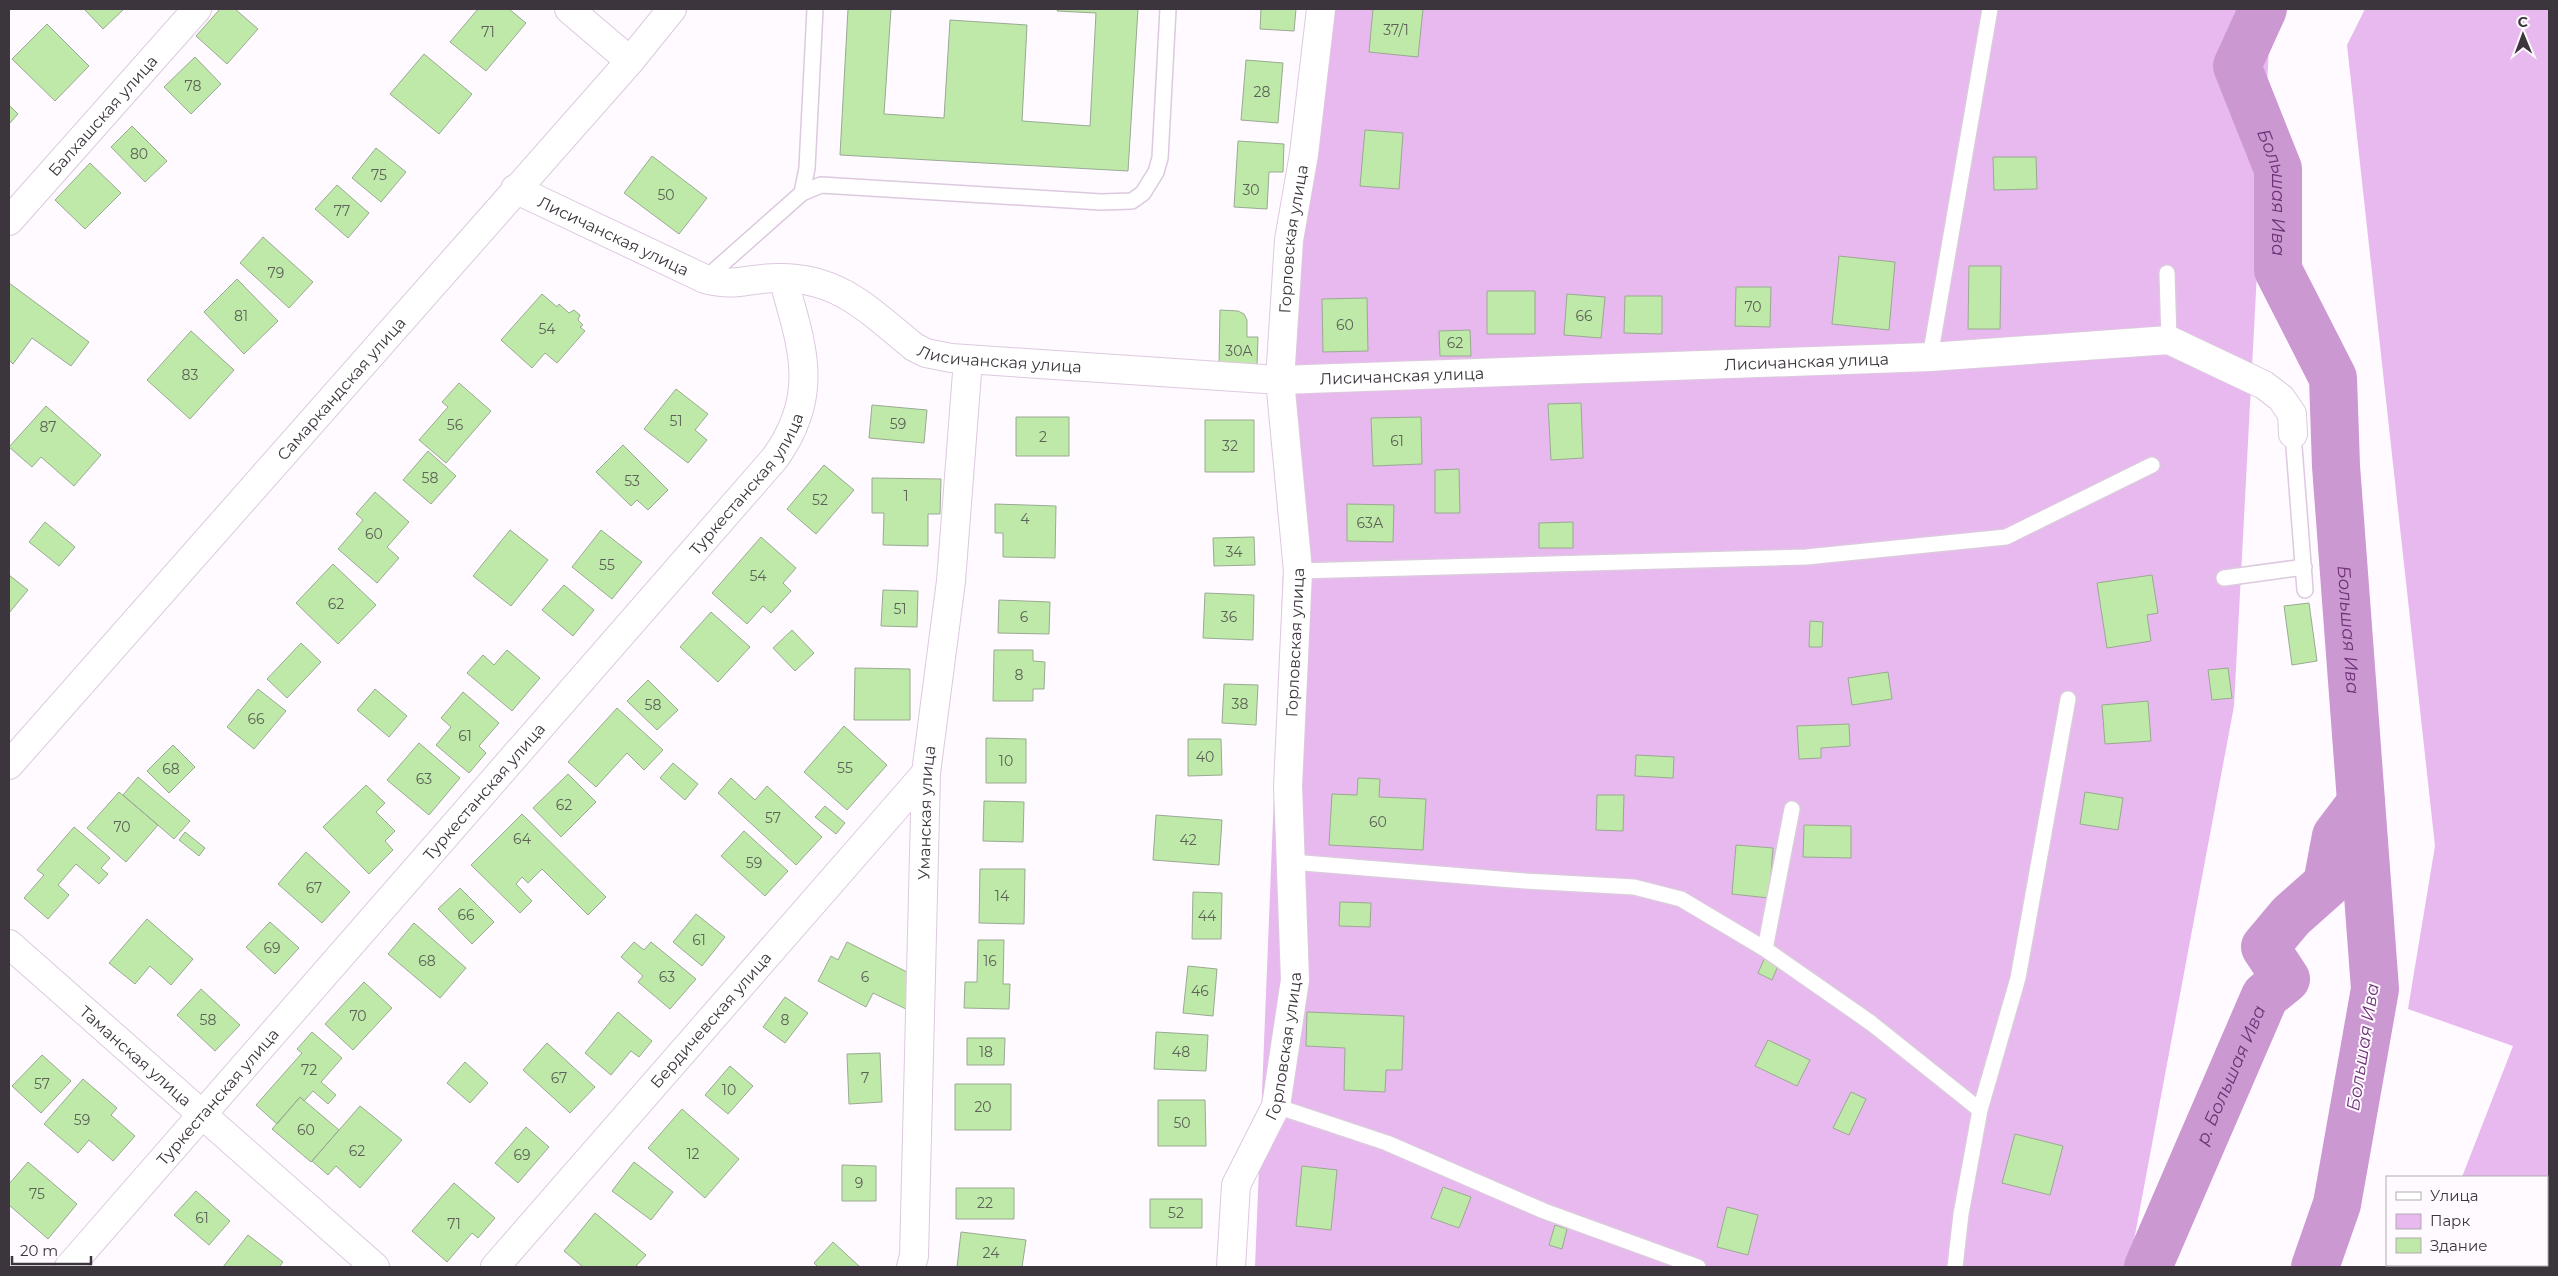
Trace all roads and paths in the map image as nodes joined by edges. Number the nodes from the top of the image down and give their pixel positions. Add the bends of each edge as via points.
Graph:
1 (197, 9) edge
2 (569, 9) edge
3 (672, 9) edge
4 (816, 9) edge
5 (1168, 9) edge
6 (1321, 9) edge
7 (1990, 9) edge
8 (630, 61) junction
9 (515, 189) junction
10 (802, 193) junction
11 (9, 221) edge
12 (2168, 273) dead end
13 (783, 278) junction
14 (705, 279) junction
15 (2169, 340) junction
16 (1930, 356) junction
17 (968, 360) junction
18 (1280, 380) junction
19 (2293, 434) joint
20 (2152, 465) dead end
21 (2304, 567) junction
22 (1298, 571) junction
23 (2224, 578) dead end
24 (2305, 590) dead end
25 (2068, 699) dead end
26 (9, 765) edge
27 (926, 773) junction
28 (1792, 809) dead end
29 (1291, 862) junction
30 (9, 944) edge
31 (1765, 949) junction
32 (1276, 1106) junction
33 (1980, 1110) junction
34 (203, 1116) junction
35 (69, 1267) edge
36 (375, 1267) edge
37 (495, 1267) edge
38 (911, 1267) edge
39 (1231, 1267) edge
40 (1698, 1267) edge
41 (1955, 1267) edge

1 - 11 street, Балхашская улица
2 - 8 street
3 - 8 street, Самаркандская улица
4 - 10 lane via 807,168
5 - 10 lane via 1160,158 1150,185 1132,201 1101,202 832,184
6 - 18 street, Горловская улица via 1304,154 1289,240
7 - 16 lane
8 - 9 street, Самаркандская улица
9 - 14 street, Лисичанская улица
9 - 26 street, Самаркандская улица
10 - 14 lane
12 - 15 lane
13 - 14 street, Лисичанская улица via 734,284
13 - 17 street, Лисичанская улица via 833,287 849,294 926,353
13 - 34 street, Туркестанская улица via 802,346 804,370 801,405 788,440
15 - 16 street, Лисичанская улица
15 - 19 street, Лисичанская улица via 2264,385 2281,398 2292,414
16 - 18 street, Лисичанская улица
17 - 18 street, Лисичанская улица
17 - 27 street, Уманская улица via 951,580
18 - 22 street, Горловская улица
19 - 21 lane
20 - 22 lane via 2006,537 1806,557
21 - 23 lane
21 - 24 lane
22 - 29 street, Горловская улица via 1288,786
25 - 33 lane via 2018,978
27 - 37 street, Бердичевская улица
27 - 38 street, Уманская улица via 914,1256
28 - 31 lane
29 - 31 lane via 1634,887 1681,899
29 - 32 street, Горловская улица via 1296,980
30 - 34 street, Таманская улица
31 - 33 lane via 1871,1023
32 - 39 street, Горловская улица via 1236,1185
32 - 40 lane via 1387,1143 1544,1211
33 - 41 lane
34 - 35 street, Туркестанская улица
34 - 36 street, Таманская улица

